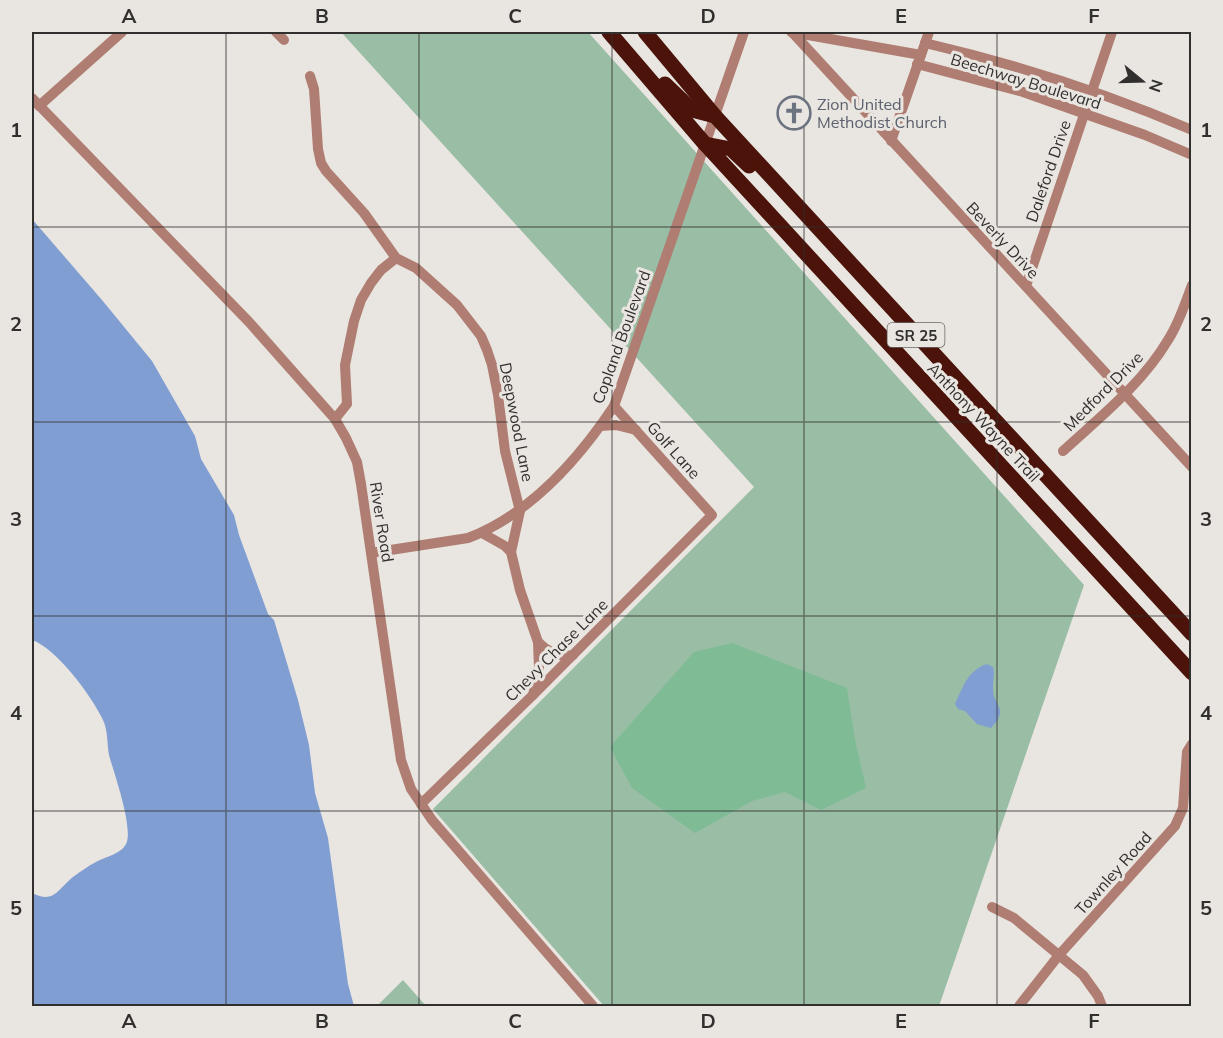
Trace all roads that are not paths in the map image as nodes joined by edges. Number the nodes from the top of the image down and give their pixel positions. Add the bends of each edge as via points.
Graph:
1 (122, 32) edge
2 (276, 32) edge
3 (611, 32) edge
4 (645, 32) edge
5 (744, 32) edge
6 (789, 32) edge
7 (929, 32) edge
8 (1112, 32) edge
9 (284, 40) dead end
10 (925, 43) junction
11 (919, 60) junction
12 (310, 76) dead end
13 (1091, 92) junction
14 (35, 102) edge
15 (1084, 114) junction
16 (715, 116) junction
17 (1191, 130) edge
18 (891, 141) junction
19 (705, 144) junction
20 (1191, 155) edge
21 (808, 218) junction
22 (396, 258) junction
23 (1191, 285) edge
24 (1026, 286) junction
25 (1188, 305) edge
26 (1124, 394) junction
27 (614, 406) junction
28 (335, 418) junction
29 (600, 426) junction
30 (636, 430) junction
31 (1063, 452) dead end
32 (1191, 467) edge
33 (520, 511) junction
34 (712, 515) joint
35 (482, 533) junction
36 (511, 552) junction
37 (371, 553) junction
38 (1191, 634) edge
39 (538, 642) junction
40 (573, 655) junction
41 (1191, 674) edge
42 (533, 695) junction
43 (1191, 744) edge
44 (421, 804) junction
45 (992, 908) dead end
46 (1059, 955) junction
47 (593, 1006) edge
48 (1019, 1006) edge
49 (1102, 1006) edge

1 - 14 street
2 - 9 street
3 - 16 highway via 692,110
3 - 19 highway, Anthony Wayne Trail / SR 25
4 - 16 highway, Anthony Wayne Trail / SR 25
5 - 16 street, Copland Boulevard
6 - 11 street, Beechway Boulevard
6 - 18 street, Beverly Drive
7 - 10 street
8 - 13 street, Daleford Drive
10 - 11 street
10 - 13 street, Beechway Boulevard
11 - 15 street, Beechway Boulevard
11 - 18 street
12 - 22 street, Deepwood Lane via 321,163
13 - 15 street, Daleford Drive
13 - 17 street, Beechway Boulevard
14 - 28 street, River Road via 249,322
15 - 20 street, Beechway Boulevard
15 - 24 street, Daleford Drive
16 - 19 street, Copland Boulevard
16 - 21 highway, Anthony Wayne Trail / SR 25
18 - 24 street, Beverly Drive
19 - 21 highway via 731,149
19 - 27 street, Copland Boulevard
19 - 41 highway, Anthony Wayne Trail / SR 25
21 - 38 highway, Anthony Wayne Trail / SR 25
22 - 28 street via 381,270 361,300 345,365 346,404
22 - 33 street, Deepwood Lane via 435,284 481,336 492,365 505,451
23 - 25 street, Medford Drive
24 - 26 street, Beverly Drive
25 - 26 street, Medford Drive via 1158,357
26 - 31 street, Medford Drive
26 - 32 street, Beverly Drive
27 - 29 street, Copland Boulevard
27 - 30 street, Golf Lane
28 - 37 street, River Road via 357,462
29 - 30 street
29 - 33 street, Copland Boulevard via 579,454
30 - 34 street, Golf Lane
33 - 35 street, Copland Boulevard
33 - 36 street, Deepwood Lane
34 - 40 street, Chevy Chase Lane
35 - 36 street
35 - 37 street, Copland Boulevard
36 - 39 street, Deepwood Lane
37 - 44 street, River Road via 401,760
39 - 40 street via 556,654
39 - 42 street, Deepwood Lane via 539,668
40 - 42 street, Chevy Chase Lane
42 - 44 street, Chevy Chase Lane
43 - 46 street, Townley Road via 1183,808 1175,826
44 - 47 street, River Road
45 - 46 street via 1014,918
46 - 48 street, Townley Road
46 - 49 street via 1083,975

